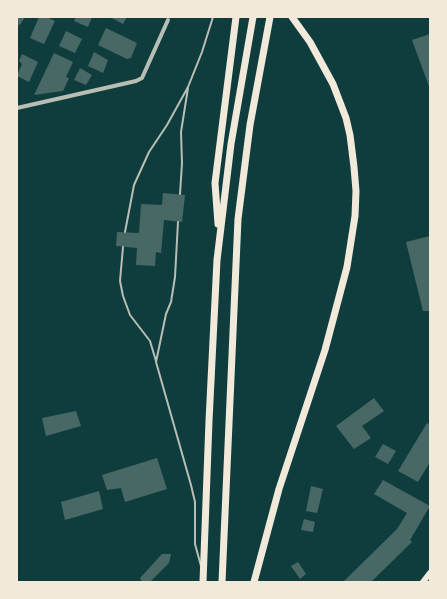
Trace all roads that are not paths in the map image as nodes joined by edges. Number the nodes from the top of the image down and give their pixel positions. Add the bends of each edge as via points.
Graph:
1 (213, 17) edge
2 (236, 17) edge
3 (253, 17) edge
4 (270, 17) edge
5 (292, 17) edge
6 (168, 20) dead end
7 (188, 87) junction
8 (17, 108) edge
9 (180, 194) dead end
10 (178, 222) dead end
11 (125, 232) dead end
12 (219, 240) junction
13 (123, 247) dead end
14 (156, 362) junction
15 (430, 573) edge
16 (204, 579) edge
17 (222, 582) edge
18 (254, 582) edge
19 (423, 582) edge

1 - 7 lane
2 - 12 highway via 215,183
3 - 12 highway via 231,144
4 - 17 highway via 250,125 238,219
5 - 18 highway via 310,42 333,84 346,118 354,166 355,216 347,267 325,350 279,489
6 - 8 street via 142,78
7 - 9 lane via 181,132
7 - 11 lane via 134,185
10 - 14 lane via 175,277
12 - 16 highway
13 - 14 lane via 120,280 124,296 130,315 150,341
14 - 16 lane via 195,502 195,544
15 - 19 main road

